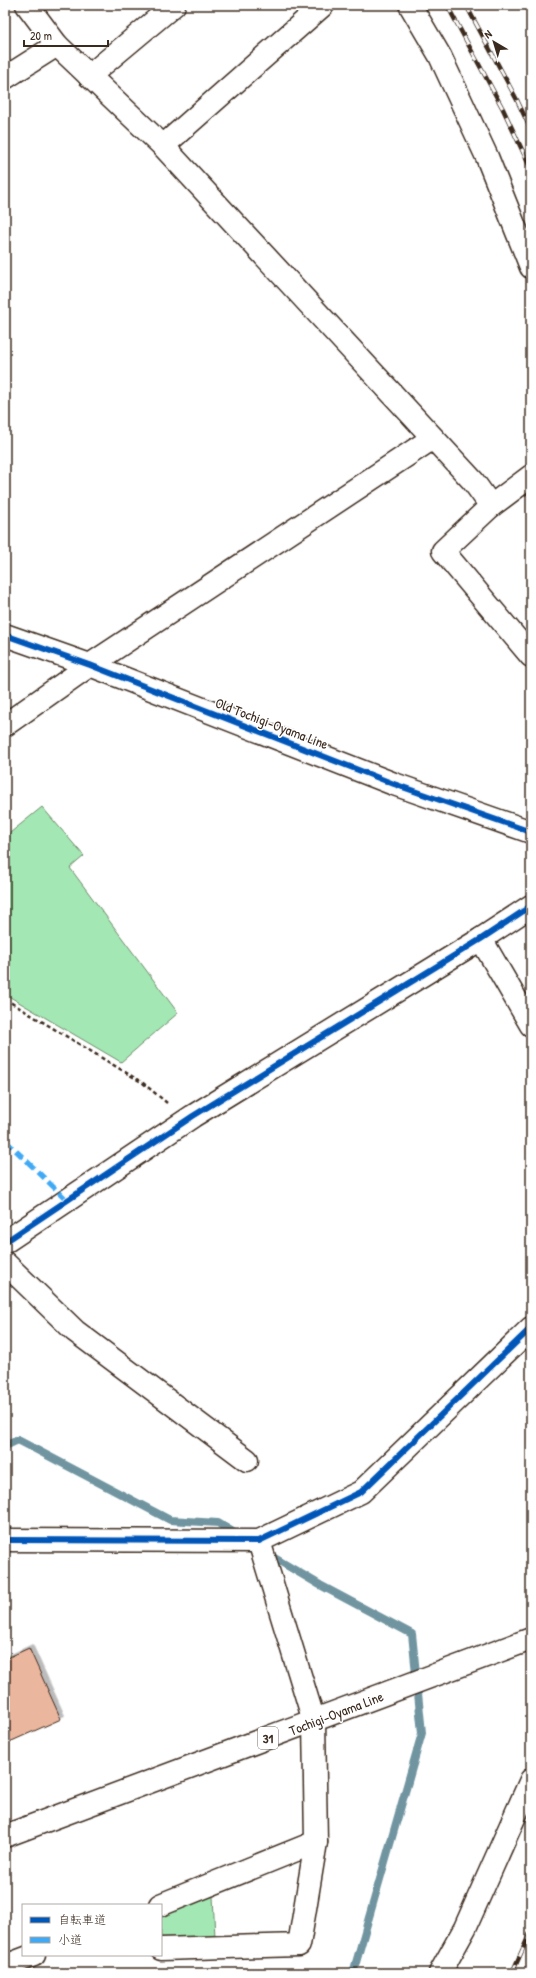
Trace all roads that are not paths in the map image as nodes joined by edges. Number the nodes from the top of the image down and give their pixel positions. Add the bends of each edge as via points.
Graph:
1 (27, 5) edge
2 (174, 5) edge
3 (323, 5) edge
4 (410, 5) edge
5 (57, 45) junction
6 (89, 76) junction
7 (5, 78) edge
8 (163, 146) junction
9 (531, 267) edge
10 (433, 438) junction
11 (531, 476) edge
12 (491, 506) junction
13 (5, 635) edge
14 (531, 656) edge
15 (90, 665) junction
16 (5, 725) edge
17 (531, 832) edge
18 (531, 906) edge
19 (481, 939) junction
20 (531, 1026) edge
21 (5, 1242) edge
22 (5, 1263) edge
23 (531, 1328) edge
24 (247, 1460) dead end
25 (5, 1540) edge
26 (259, 1541) junction
27 (531, 1639) edge
28 (314, 1721) junction
29 (531, 1780) edge
30 (5, 1836) edge
31 (316, 1842) junction
32 (162, 1904) edge
33 (162, 1949) edge
34 (31, 1956) edge
35 (5, 1966) edge
36 (440, 1973) edge

1 - 5 street
2 - 6 street
3 - 8 street
4 - 9 street via 440,56 487,157
5 - 6 street
5 - 7 street
6 - 8 street
8 - 10 street
10 - 12 street via 473,481
10 - 15 street
11 - 12 street
12 - 14 street via 443,551
13 - 15 street, Old Tochigi-Oyama Line
15 - 16 street
15 - 17 street, Old Tochigi-Oyama Line via 394,784
18 - 19 street
19 - 20 street
19 - 21 street via 193,1116
22 - 24 street via 75,1331
23 - 26 street via 361,1492
25 - 26 street
26 - 28 street
27 - 28 street, Tochigi-Oyama Line / 31
28 - 30 street, Tochigi-Oyama Line / 31
28 - 31 street
29 - 36 street via 465,1928
31 - 32 street
31 - 33 street via 298,1945
34 - 35 street

